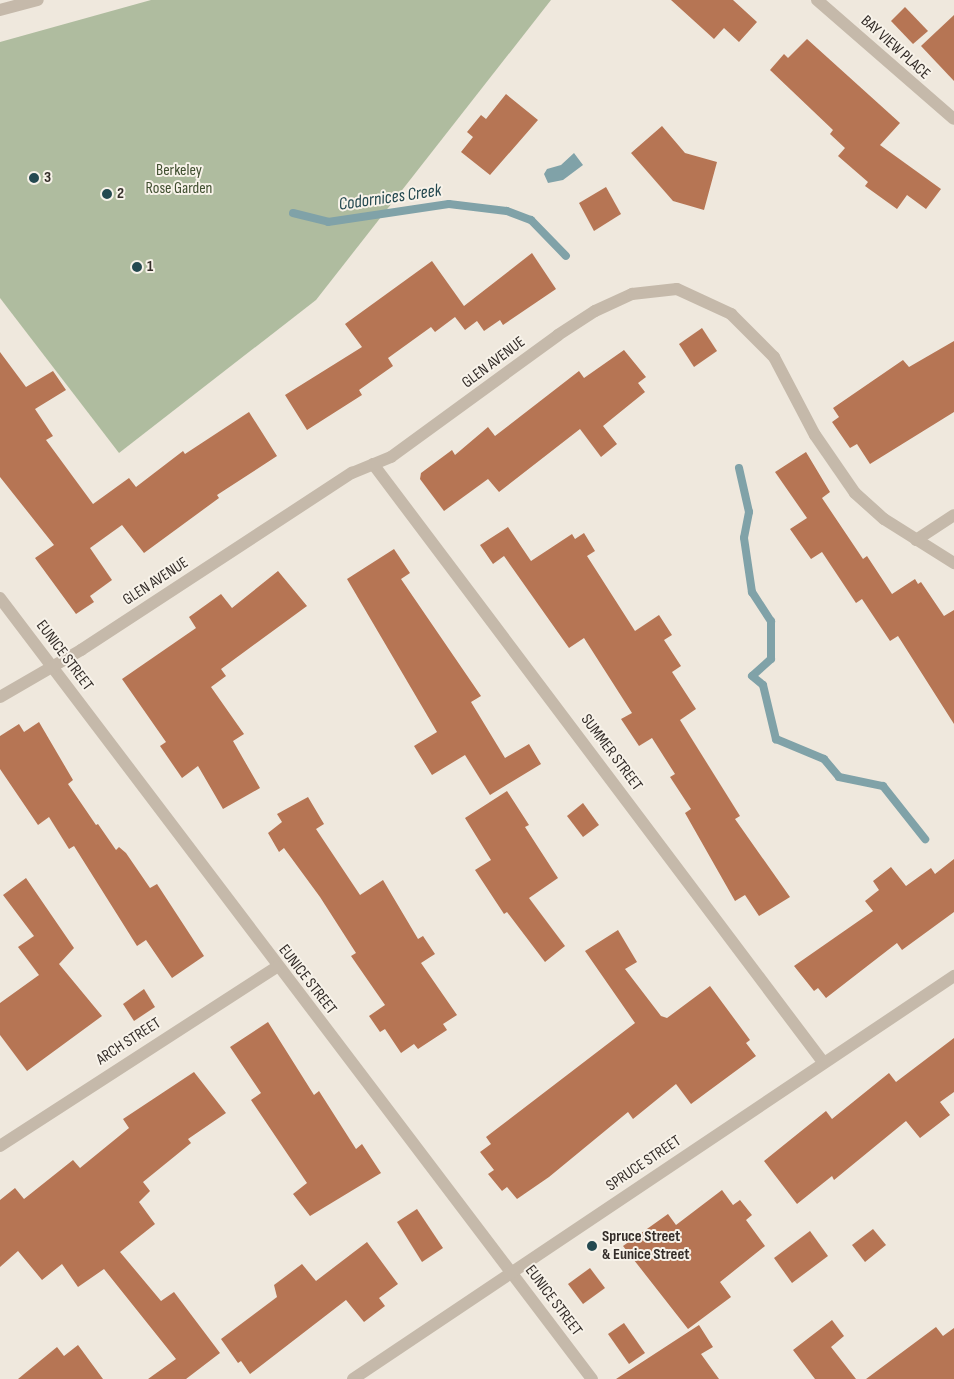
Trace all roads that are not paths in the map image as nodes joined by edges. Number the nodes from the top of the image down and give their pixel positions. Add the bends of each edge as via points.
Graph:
1 (38, 0) edge
2 (817, 0) edge
3 (0, 10) edge
4 (954, 119) edge
5 (373, 464) junction
6 (954, 515) edge
7 (916, 540) junction
8 (954, 563) edge
9 (0, 598) edge
10 (52, 667) junction
11 (0, 696) edge
12 (276, 967) junction
13 (954, 976) edge
14 (824, 1062) junction
15 (0, 1146) edge
16 (512, 1274) junction
17 (352, 1379) edge
18 (592, 1379) edge

1 - 3 street
2 - 4 street, BAY VIEW PLACE
5 - 7 street, GLEN AVENUE via 420,437 595,311 632,294 677,289 731,314 774,357 815,435 855,493 884,520
5 - 10 street, GLEN AVENUE via 352,473
5 - 14 street, SUMMER STREET
6 - 7 street
7 - 8 street, GLEN AVENUE
9 - 10 street, EUNICE STREET
10 - 11 street, GLEN AVENUE
10 - 12 street, EUNICE STREET
12 - 15 street, ARCH STREET
12 - 16 street, EUNICE STREET
13 - 14 street, SPRUCE STREET
14 - 16 street, SPRUCE STREET
16 - 17 street, SPRUCE STREET
16 - 18 street, EUNICE STREET

